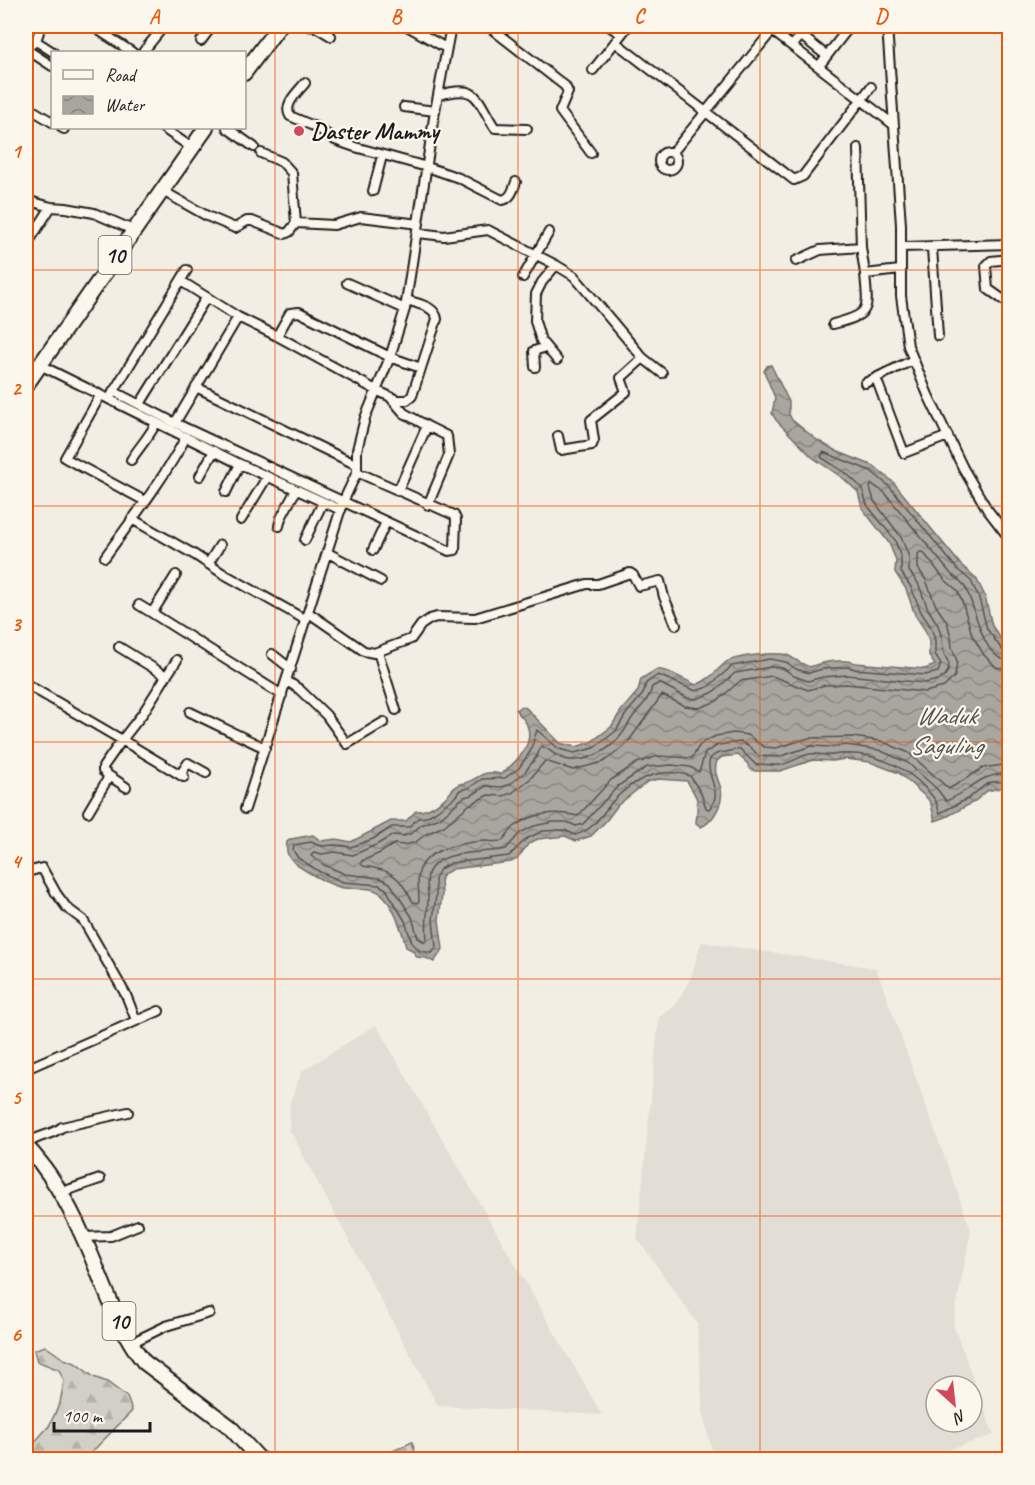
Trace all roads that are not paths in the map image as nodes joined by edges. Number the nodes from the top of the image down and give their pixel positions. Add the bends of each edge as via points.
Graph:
1 (40, 26) edge
2 (92, 26) edge
3 (115, 26) edge
4 (164, 26) edge
5 (212, 26) edge
6 (279, 26) edge
7 (308, 26) edge
8 (407, 26) edge
9 (451, 26) edge
10 (489, 26) edge
11 (609, 26) edge
12 (628, 26) edge
13 (850, 26) edge
14 (887, 26) edge
15 (771, 27) edge
16 (621, 34) junction
17 (107, 36) junction
18 (331, 36) dead end
19 (36, 41) junction
20 (201, 41) dead end
21 (615, 42) junction
22 (792, 46) junction
23 (446, 48) junction
24 (26, 49) edge
25 (51, 51) edge
26 (130, 51) edge
27 (144, 51) edge
28 (827, 56) junction
29 (51, 65) edge
30 (819, 66) junction
31 (246, 70) edge
32 (593, 70) dead end
33 (305, 83) dead end
34 (871, 87) dead end
35 (439, 95) junction
36 (862, 99) junction
37 (26, 106) edge
38 (404, 107) dead end
39 (435, 111) junction
40 (707, 113) junction
41 (51, 121) edge
42 (894, 125) junction
43 (164, 129) edge
44 (205, 129) edge
45 (228, 129) edge
46 (527, 129) dead end
47 (254, 147) dead end
48 (192, 148) junction
49 (858, 148) dead end
50 (673, 152) dead end
51 (261, 153) dead end
52 (591, 153) dead end
53 (382, 156) junction
54 (427, 167) junction
55 (516, 182) dead end
56 (160, 190) junction
57 (373, 190) dead end
58 (26, 200) edge
59 (51, 207) junction
60 (296, 223) junction
61 (419, 224) junction
62 (133, 230) junction
63 (549, 232) dead end
64 (418, 233) junction
65 (1010, 244) edge
66 (26, 246) edge
67 (902, 247) junction
68 (861, 248) junction
69 (933, 248) junction
70 (535, 254) junction
71 (1010, 259) edge
72 (796, 261) dead end
73 (556, 265) junction
74 (187, 270) dead end
75 (900, 270) junction
76 (865, 274) junction
77 (523, 277) dead end
78 (181, 281) junction
79 (347, 283) dead end
80 (206, 298) junction
81 (407, 300) junction
82 (1005, 300) dead end
83 (405, 309) junction
84 (238, 317) junction
85 (834, 324) dead end
86 (277, 336) junction
87 (938, 336) dead end
88 (546, 347) junction
89 (390, 357) junction
90 (643, 358) junction
91 (557, 360) dead end
92 (913, 360) junction
93 (40, 364) junction
94 (535, 367) dead end
95 (421, 368) junction
96 (662, 373) dead end
97 (876, 378) junction
98 (865, 383) dead end
99 (26, 385) edge
100 (196, 387) junction
101 (376, 390) junction
102 (113, 391) junction
103 (100, 396) junction
104 (389, 396) junction
105 (109, 400) junction
106 (140, 404) junction
107 (156, 423) junction
108 (175, 423) junction
109 (427, 426) junction
110 (558, 435) dead end
111 (948, 436) junction
112 (186, 437) junction
113 (214, 452) junction
114 (131, 460) dead end
115 (240, 464) junction
116 (357, 469) junction
117 (200, 476) dead end
118 (267, 477) junction
119 (296, 490) junction
120 (399, 491) junction
121 (226, 492) dead end
122 (145, 501) junction
123 (323, 502) junction
124 (428, 505) junction
125 (342, 506) junction
126 (132, 519) junction
127 (241, 520) dead end
128 (386, 522) junction
129 (279, 525) dead end
130 (1008, 536) edge
131 (305, 540) dead end
132 (220, 545) dead end
133 (373, 550) dead end
134 (328, 553) junction
135 (105, 557) dead end
136 (208, 564) junction
137 (176, 575) dead end
138 (381, 581) dead end
139 (139, 605) dead end
140 (152, 613) junction
141 (308, 617) junction
142 (676, 625) dead end
143 (119, 647) dead end
144 (378, 652) junction
145 (272, 654) dead end
146 (177, 660) dead end
147 (291, 669) junction
148 (165, 678) junction
149 (287, 681) junction
150 (26, 684) edge
151 (282, 695) junction
152 (396, 710) dead end
153 (190, 712) dead end
154 (384, 722) dead end
155 (122, 740) junction
156 (265, 748) junction
157 (206, 773) dead end
158 (108, 775) junction
159 (126, 787) dead end
160 (245, 809) dead end
161 (88, 812) dead end
162 (26, 868) edge
163 (159, 1011) dead end
164 (136, 1020) junction
165 (26, 1069) edge
166 (128, 1112) dead end
167 (26, 1145) edge
168 (100, 1179) dead end
169 (59, 1193) junction
170 (138, 1225) dead end
171 (84, 1237) junction
172 (209, 1314) dead end
173 (131, 1343) junction
174 (260, 1460) edge

1 - 19 street
2 - 17 street
3 - 17 street
4 - 27 street
5 - 20 street
6 - 31 highway
7 - 18 street
8 - 23 street
9 - 23 street
10 - 52 street via 565,86 568,92 560,111
11 - 16 street
12 - 16 street
13 - 28 street
14 - 42 street
15 - 22 street
15 - 40 street
16 - 21 street
17 - 26 street
19 - 24 street
19 - 25 street
21 - 32 street
21 - 40 street
22 - 28 street via 803,38
22 - 30 street
23 - 35 street
24 - 29 street
28 - 30 street
30 - 36 street
33 - 53 street via 288,106 290,116 336,140
34 - 36 street
35 - 39 street
35 - 46 street via 467,91 477,98 495,128
36 - 40 street via 803,176 794,180
36 - 42 street
37 - 41 street
38 - 39 street
39 - 54 street
40 - 50 street
42 - 67 street
43 - 48 street
44 - 48 highway, 10
45 - 47 street
48 - 56 highway, 10
49 - 68 street
51 - 60 street via 282,162 292,173
53 - 54 street
53 - 57 street
54 - 55 street via 502,200 510,195
54 - 61 street
56 - 60 street via 235,228 252,221 285,234
56 - 62 highway, 10
58 - 59 street
59 - 62 street via 94,213
59 - 66 street
60 - 61 street via 334,225 361,217
61 - 64 street
62 - 93 highway, 10
63 - 70 street
64 - 70 street via 444,236 488,230
64 - 81 street
65 - 69 street
67 - 69 street
67 - 75 street
68 - 72 street via 820,250
68 - 76 street
69 - 87 street
70 - 73 street
70 - 77 street
71 - 82 street via 991,261 986,266 988,289
73 - 88 street via 536,294 535,321
73 - 90 street via 574,276
74 - 78 street
75 - 76 street
75 - 92 street
76 - 85 street via 864,312
78 - 80 street
78 - 102 street
79 - 83 street
80 - 84 street
80 - 106 street
81 - 83 street
81 - 95 street via 437,316
83 - 89 street
84 - 86 street
84 - 100 street
86 - 89 street via 290,314 299,312
86 - 101 street
88 - 91 street
88 - 94 street via 534,351
89 - 95 street
89 - 101 street
90 - 96 street
90 - 110 street via 621,378 626,392 591,420 592,445 561,450
92 - 97 street
92 - 111 street
93 - 99 highway, 10
93 - 103 street
95 - 104 street via 410,399
97 - 98 street
97 - 111 street via 904,453
100 - 108 street
100 - 116 street
101 - 104 street
101 - 116 street via 360,434
102 - 105 street
102 - 106 street
103 - 105 street
103 - 122 street via 64,456
104 - 109 street via 404,413
105 - 107 street
106 - 108 street
107 - 112 street
107 - 114 street
108 - 125 street
109 - 120 street
109 - 124 street via 447,436 449,452
111 - 130 street via 987,510
112 - 113 street
112 - 122 street
113 - 115 street
113 - 117 street
115 - 118 street
115 - 121 street
116 - 120 street
116 - 125 street
118 - 119 street
118 - 127 street
119 - 123 street
119 - 129 street
120 - 124 street
122 - 126 street
123 - 125 street
123 - 131 street
124 - 128 street via 455,517 453,551
125 - 128 street
125 - 134 street
126 - 135 street
126 - 136 street
128 - 133 street
132 - 136 street
134 - 138 street
134 - 141 street
136 - 141 street
137 - 140 street
139 - 140 street
140 - 151 street
141 - 144 street via 364,651
141 - 147 street
142 - 144 street via 660,580 639,586 630,573 475,618 436,617 421,625 411,639
143 - 148 street
144 - 152 street
145 - 147 street
146 - 148 street
147 - 149 street
148 - 155 street
149 - 151 street
149 - 154 street via 326,715 347,744
150 - 155 street
151 - 156 street
153 - 156 street
155 - 157 street via 182,776 188,763
155 - 158 street via 102,767
156 - 160 street
158 - 159 street
158 - 161 street
162 - 164 street via 42,868 67,908 83,920
163 - 164 street
164 - 165 street
166 - 167 street via 62,1126
167 - 169 highway, 10
168 - 169 street
169 - 171 highway, 10
170 - 171 street via 111,1236
171 - 173 highway, 10
172 - 173 street via 166,1326
173 - 174 highway, 10 via 144,1362 229,1426

